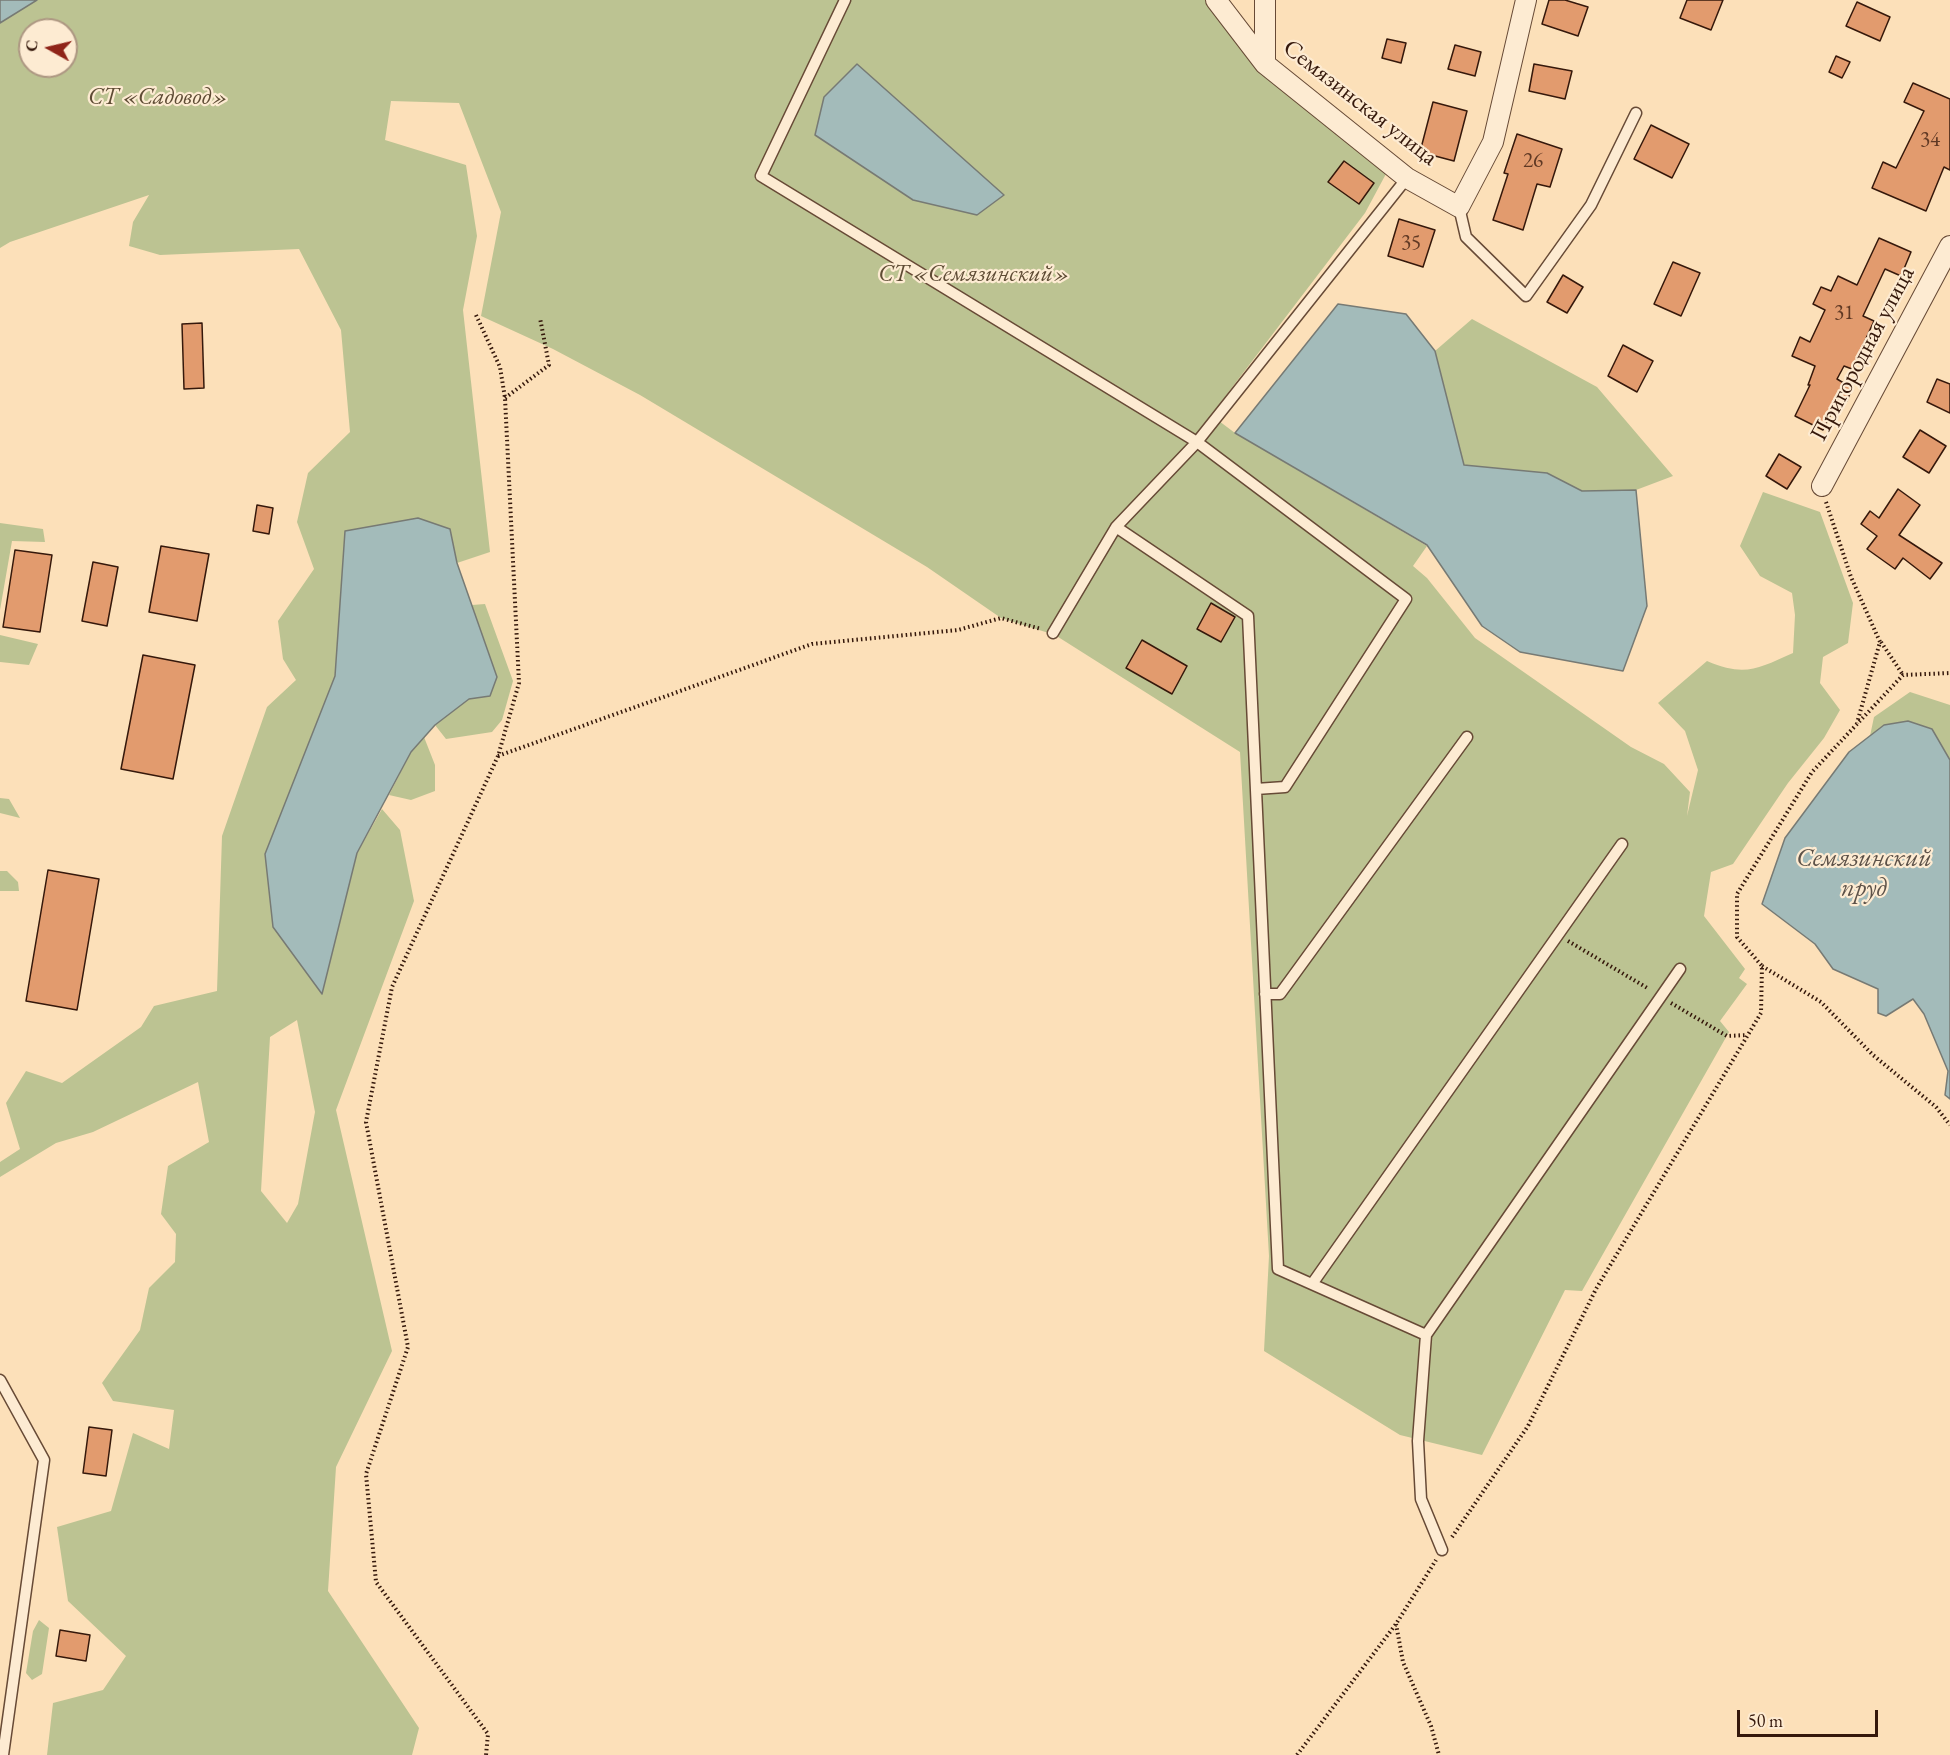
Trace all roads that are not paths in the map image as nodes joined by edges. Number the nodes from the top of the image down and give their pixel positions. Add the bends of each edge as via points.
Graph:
1 (845, 0) edge
2 (1216, 0) edge
3 (1265, 0) edge
4 (1526, 0) edge
5 (1265, 64) junction
6 (1636, 113) dead end
7 (1407, 178) junction
8 (1459, 207) junction
9 (1950, 246) edge
10 (1197, 442) junction
11 (1822, 486) road end
12 (1116, 527) junction
13 (1053, 633) road end
14 (1467, 737) dead end
15 (1256, 789) junction
16 (1622, 844) dead end
17 (1680, 969) dead end
18 (1265, 994) junction
19 (1312, 1284) junction
20 (1426, 1335) junction
21 (0, 1380) edge
22 (1442, 1550) road end
23 (3, 1755) edge

1 - 10 lane via 761,176
2 - 5 street, Семязинская улица
3 - 5 street
4 - 8 street via 1493,142
5 - 7 street, Семязинская улица
6 - 8 lane via 1591,205 1526,296 1466,237
7 - 8 street, Семязинская улица
7 - 10 lane
9 - 11 street, Пригородная улица
10 - 12 lane
10 - 15 lane via 1406,599 1285,787
12 - 13 lane
12 - 15 lane via 1248,616
14 - 18 lane via 1280,994
15 - 18 lane
16 - 19 lane
17 - 20 lane
18 - 19 lane via 1278,1269
19 - 20 lane
20 - 22 lane via 1418,1441 1421,1499
21 - 23 lane via 44,1460

